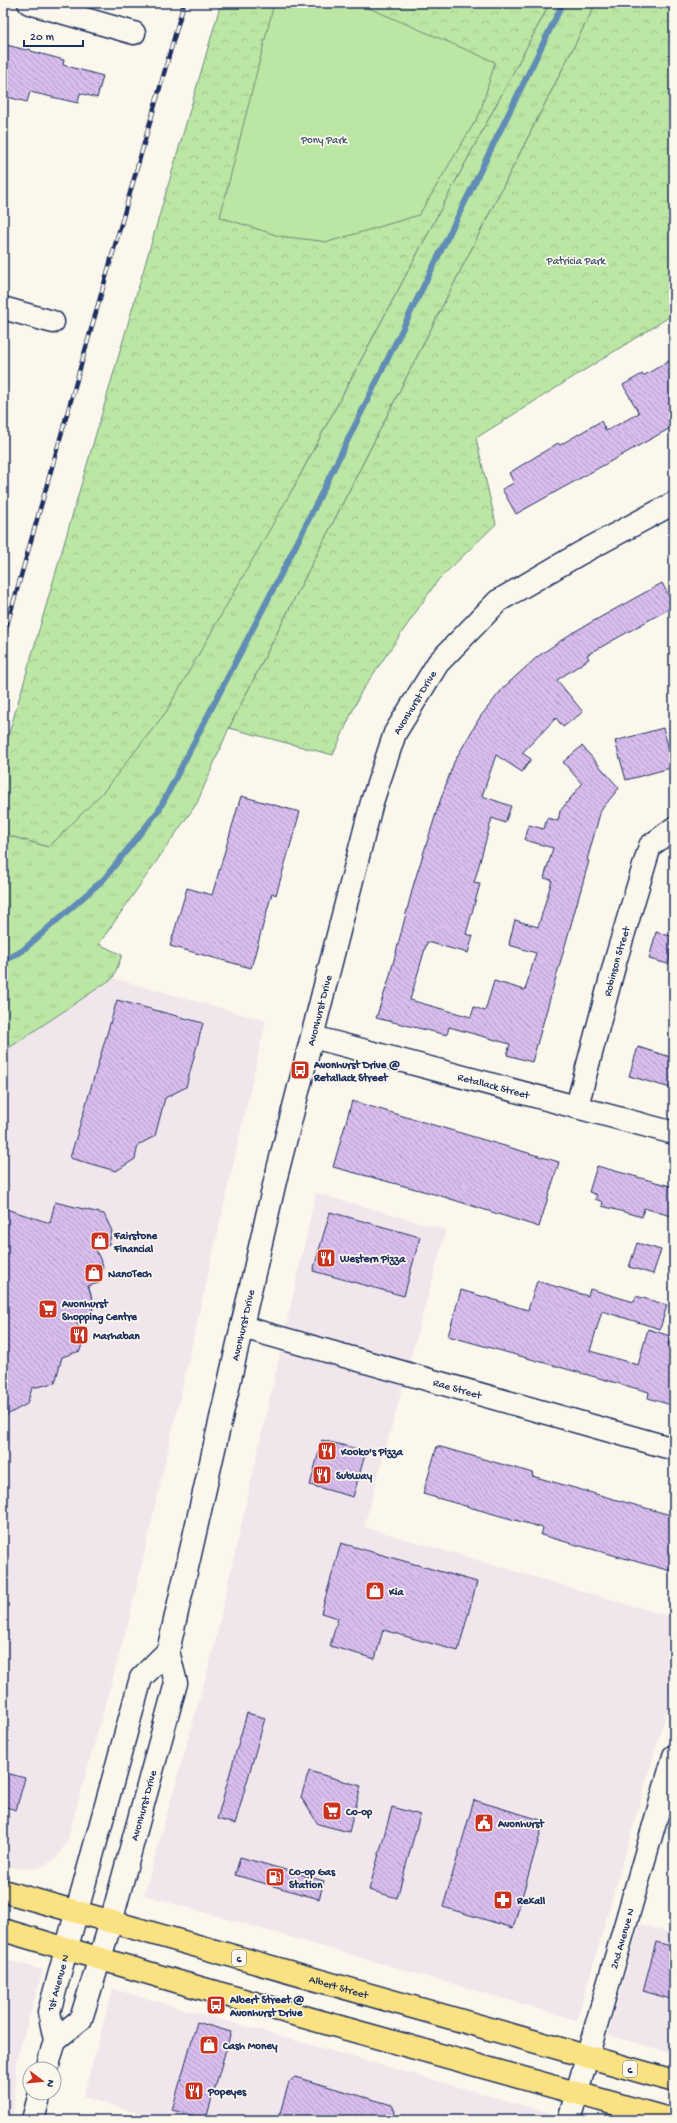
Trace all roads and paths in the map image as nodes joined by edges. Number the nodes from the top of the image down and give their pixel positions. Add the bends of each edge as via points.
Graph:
1 (29, 3) edge
2 (134, 33) dead end
3 (3, 308) edge
4 (53, 322) dead end
5 (674, 503) edge
6 (674, 828) edge
7 (313, 1037) junction
8 (576, 1106) junction
9 (674, 1133) edge
10 (242, 1326) junction
11 (674, 1450) edge
12 (168, 1651) junction
13 (673, 1766) edge
14 (3, 1891) edge
15 (77, 1912) junction
16 (111, 1922) junction
17 (3, 1930) edge
18 (67, 1948) junction
19 (100, 1958) junction
20 (55, 2040) junction
21 (586, 2056) junction
22 (49, 2061) edge
23 (674, 2081) edge
24 (577, 2092) junction
25 (38, 2101) edge
26 (33, 2120) edge
27 (569, 2120) edge
28 (673, 2120) edge

1 - 2 street
3 - 4 street
5 - 7 street, Avonhurst Drive via 578,554 498,601 438,663 394,733 372,802
6 - 8 street, Robinson Street via 650,846
7 - 8 street, Retallack Street
7 - 10 street, Avonhurst Drive via 275,1181
8 - 9 street, Retallack Street
10 - 11 street, Rae Street
10 - 12 street, Avonhurst Drive
12 - 15 street via 141,1678
12 - 16 street, Avonhurst Drive via 176,1683
13 - 21 street, 2nd Avenue N
14 - 15 main road, Albert Street / 6
15 - 16 main road, Albert Street / 6
15 - 18 street
16 - 19 street, Avonhurst Drive
16 - 21 main road, Albert Street / 6
17 - 18 main road
18 - 19 main road
18 - 20 street, 1st Avenue N via 49,2012
19 - 20 street via 81,2019
19 - 24 main road
20 - 22 street, 1st Avenue N
21 - 23 main road, Albert Street / 6
21 - 24 street, 2nd Avenue N
24 - 27 street, 2nd Avenue N
24 - 28 main road
25 - 26 street

